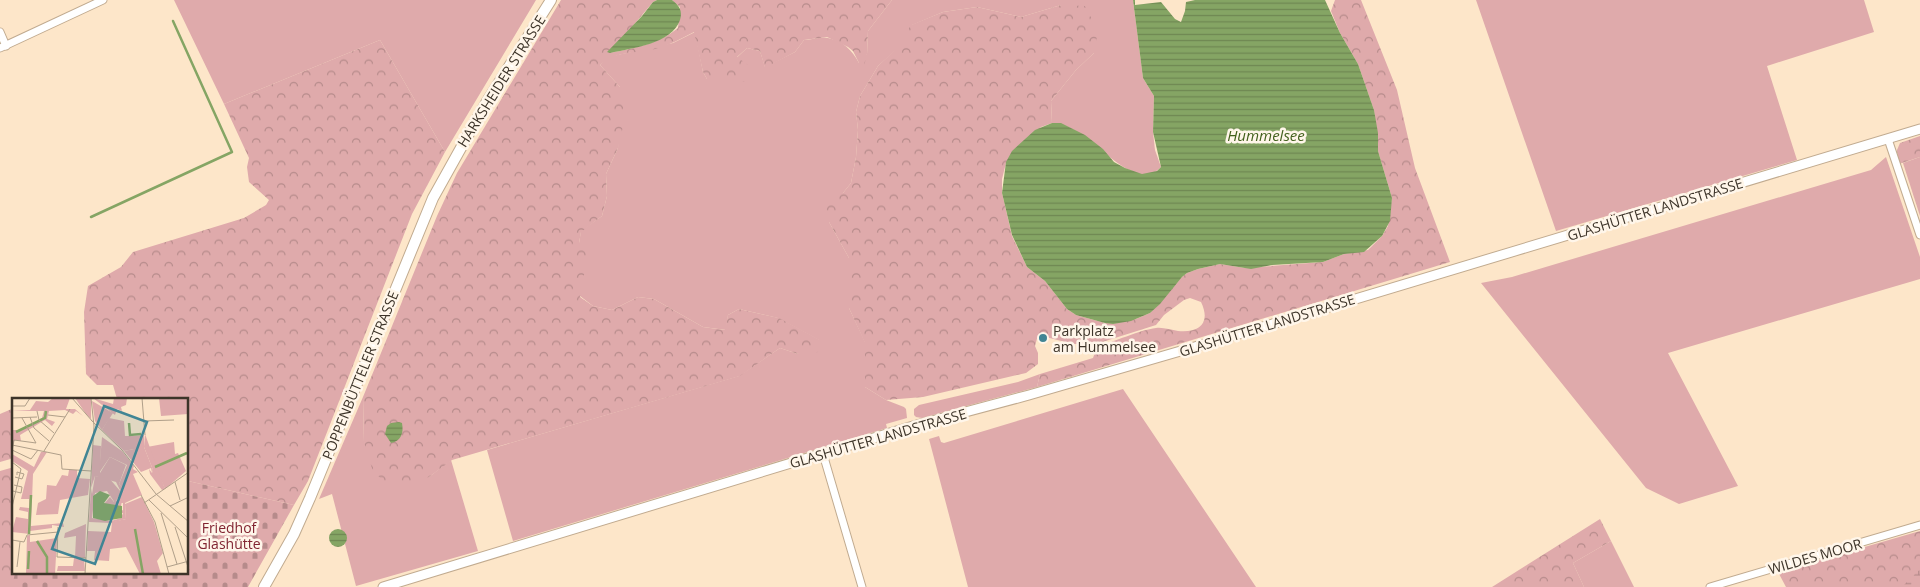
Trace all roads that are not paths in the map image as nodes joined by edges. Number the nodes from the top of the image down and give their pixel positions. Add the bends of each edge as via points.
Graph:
1 (103, 0) edge
2 (551, 0) edge
3 (0, 32) edge
4 (3, 47) edge
5 (1920, 129) edge
6 (1888, 139) junction
7 (452, 162) joint
8 (1920, 235) edge
9 (823, 454) junction
10 (1920, 525) edge
11 (264, 587) edge
12 (383, 587) edge
13 (862, 587) edge
14 (1710, 587) edge

1 - 4 street
2 - 7 main road, HARKSHEIDER STRASSE
3 - 4 street
5 - 6 street, GLASHÜTTER LANDSTRASSE
6 - 8 street
6 - 9 street, GLASHÜTTER LANDSTRASSE via 1246,332
7 - 11 main road, POPPENBÜTTELER STRASSE via 429,207 310,498
9 - 12 street, GLASHÜTTER LANDSTRASSE
9 - 13 street
10 - 14 street, WILDES MOOR

